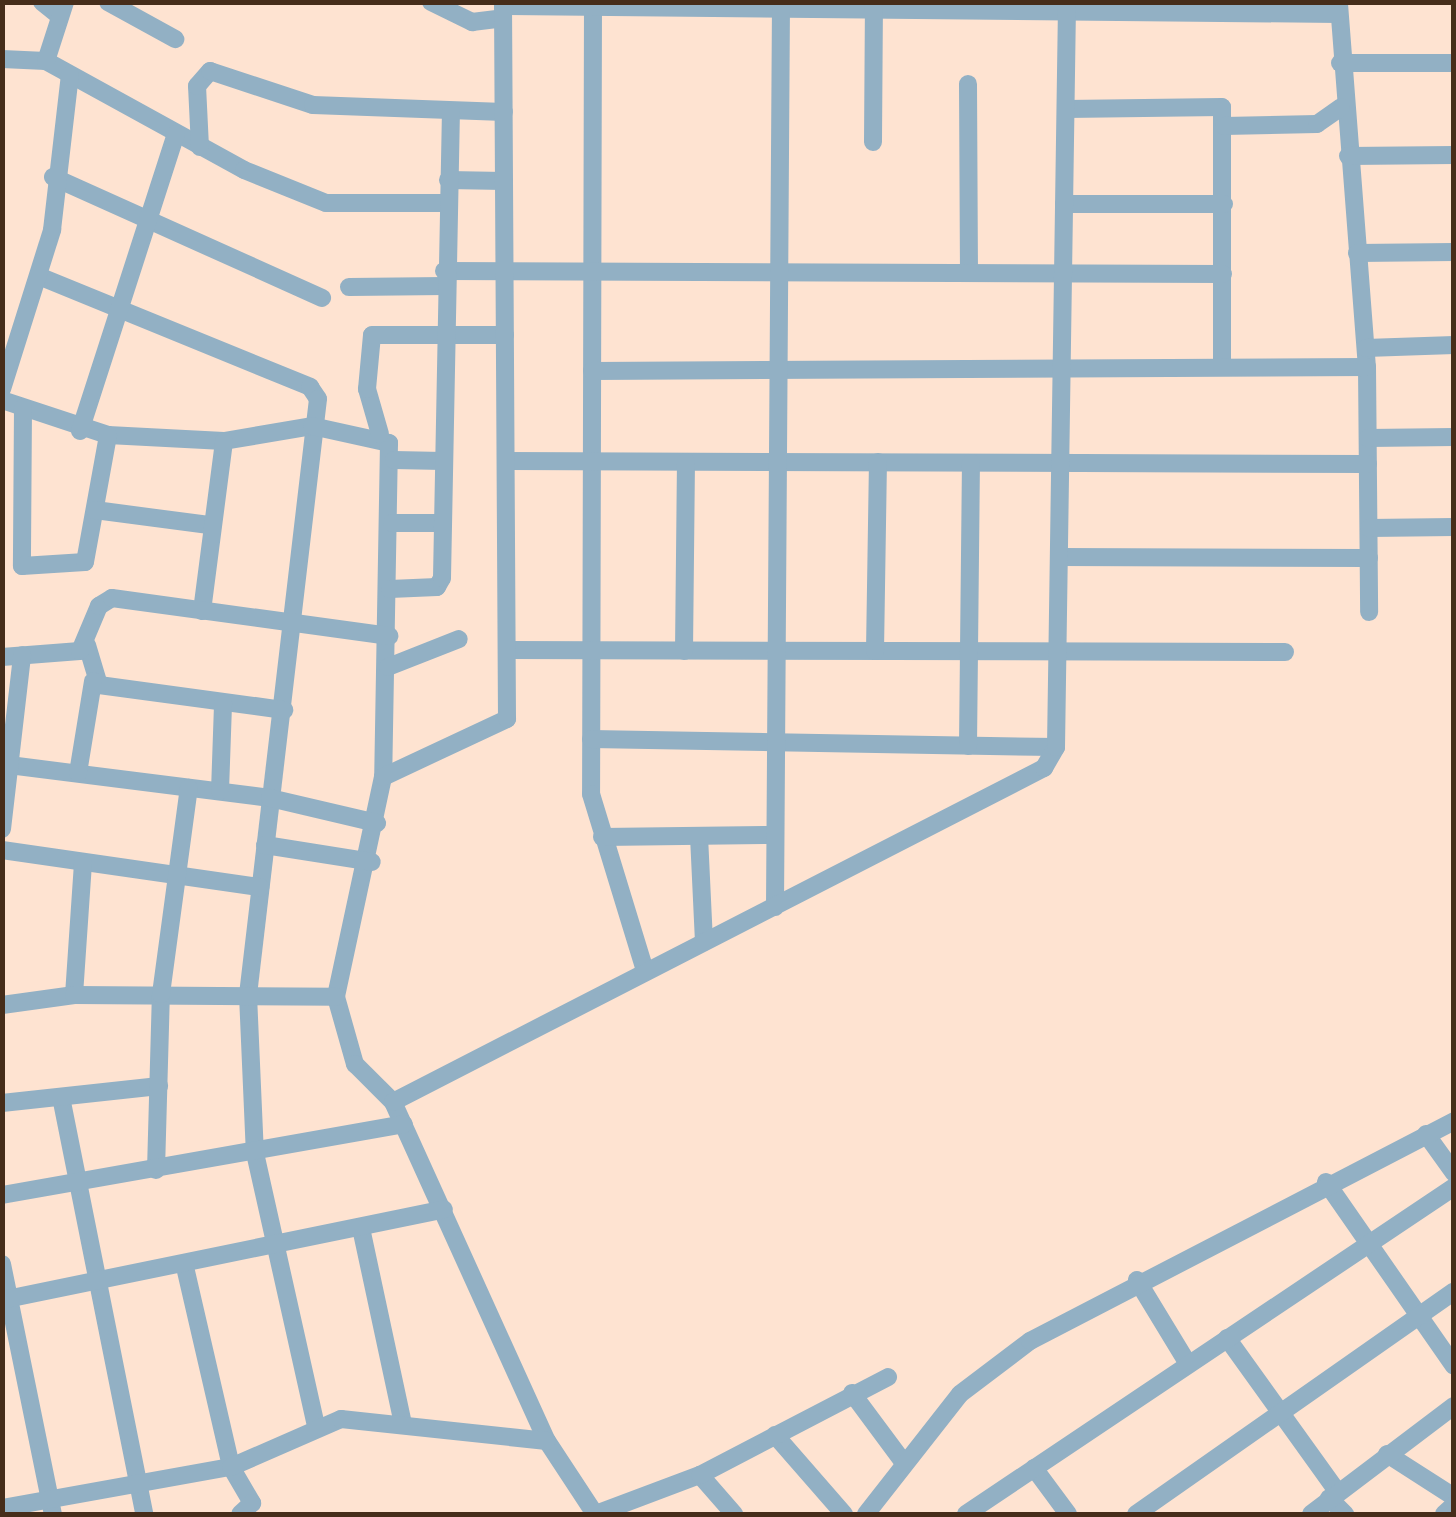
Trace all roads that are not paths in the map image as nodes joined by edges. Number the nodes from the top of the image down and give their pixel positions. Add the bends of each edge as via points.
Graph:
1 (42, 2) edge
2 (108, 2) edge
3 (431, 2) edge
4 (593, 6) edge
5 (503, 8) edge
6 (874, 8) edge
7 (1339, 8) edge
8 (62, 9) edge
9 (1067, 9) edge
10 (780, 12) junction
11 (175, 39) dead end
12 (2, 59) edge
13 (46, 62) junction
14 (1340, 63) junction
15 (1454, 63) edge
16 (70, 75) junction
17 (968, 84) dead end
18 (1341, 107) junction
19 (1066, 109) junction
20 (451, 112) junction
21 (504, 112) junction
22 (1224, 126) junction
23 (176, 134) junction
24 (873, 142) dead end
25 (200, 147) junction
26 (1454, 155) edge
27 (1348, 156) junction
28 (53, 177) junction
29 (448, 180) junction
30 (504, 182) junction
31 (448, 203) junction
32 (1064, 204) junction
33 (1224, 204) junction
34 (149, 219) junction
35 (1454, 252) edge
36 (1357, 253) junction
37 (504, 271) junction
38 (592, 272) junction
39 (779, 272) junction
40 (969, 273) junction
41 (1064, 273) junction
42 (1223, 274) junction
43 (42, 276) junction
44 (444, 278) junction
45 (349, 288) dead end
46 (322, 298) dead end
47 (120, 309) junction
48 (505, 335) junction
49 (447, 336) junction
50 (9, 344) edge
51 (1454, 344) edge
52 (1367, 357) junction
53 (1222, 367) junction
54 (1062, 368) junction
55 (778, 370) junction
56 (592, 371) junction
57 (2, 390) edge
58 (2, 400) edge
59 (23, 408) junction
60 (312, 426) junction
61 (80, 432) junction
62 (380, 434) junction
63 (108, 435) junction
64 (1454, 437) edge
65 (1368, 438) junction
66 (224, 441) junction
67 (394, 460) junction
68 (443, 461) junction
69 (506, 461) junction
70 (592, 462) junction
71 (686, 462) junction
72 (778, 462) junction
73 (878, 462) junction
74 (971, 462) junction
75 (1060, 463) junction
76 (1368, 464) junction
77 (94, 510) junction
78 (392, 524) junction
79 (442, 524) junction
80 (210, 525) junction
81 (1454, 527) edge
82 (1369, 528) junction
83 (1059, 557) junction
84 (1369, 558) junction
85 (22, 566) junction
86 (2, 568) edge
87 (390, 590) junction
88 (202, 610) junction
89 (1370, 612) dead end
90 (293, 622) junction
91 (388, 636) junction
92 (459, 639) dead end
93 (87, 645) junction
94 (507, 650) junction
95 (591, 650) junction
96 (684, 651) junction
97 (776, 651) junction
98 (875, 651) junction
99 (970, 651) junction
100 (1058, 652) junction
101 (1286, 652) dead end
102 (22, 655) junction
103 (2, 657) edge
104 (388, 667) junction
105 (93, 680) junction
106 (222, 703) junction
107 (284, 710) junction
108 (591, 739) junction
109 (776, 742) junction
110 (968, 746) junction
111 (1056, 747) junction
112 (12, 755) edge
113 (78, 774) junction
114 (383, 777) junction
115 (189, 788) junction
116 (220, 791) junction
117 (270, 798) junction
118 (377, 823) junction
119 (2, 829) edge
120 (776, 835) junction
121 (698, 836) junction
122 (602, 838) junction
123 (265, 845) junction
124 (2, 850) edge
125 (83, 862) junction
126 (372, 862) junction
127 (176, 875) junction
128 (260, 887) junction
129 (775, 908) junction
130 (704, 942) junction
131 (645, 971) junction
132 (161, 994) junction
133 (248, 995) junction
134 (74, 996) junction
135 (336, 996) junction
136 (2, 1004) edge
137 (160, 1086) junction
138 (61, 1097) junction
139 (393, 1102) junction
140 (2, 1104) edge
141 (1454, 1121) edge
142 (404, 1124) junction
143 (1426, 1134) junction
144 (255, 1153) junction
145 (156, 1170) junction
146 (1454, 1173) edge
147 (1326, 1182) junction
148 (75, 1183) junction
149 (1454, 1186) edge
150 (2, 1195) edge
151 (444, 1210) junction
152 (361, 1228) junction
153 (1366, 1245) junction
154 (277, 1248) junction
155 (2, 1264) edge
156 (185, 1267) junction
157 (1137, 1280) junction
158 (100, 1287) junction
159 (1454, 1290) edge
160 (6, 1300) edge
161 (1418, 1316) junction
162 (1226, 1338) junction
163 (1188, 1364) junction
164 (1454, 1366) edge
165 (888, 1377) dead end
166 (852, 1394) junction
167 (1454, 1406) edge
168 (1281, 1414) junction
169 (402, 1419) junction
170 (316, 1426) junction
171 (775, 1435) junction
172 (547, 1440) junction
173 (1388, 1454) junction
174 (904, 1463) junction
175 (231, 1468) junction
176 (1034, 1468) junction
177 (700, 1475) junction
178 (138, 1481) junction
179 (1333, 1494) junction
180 (1454, 1497) edge
181 (1454, 1505) edge
182 (52, 1507) edge
183 (2, 1508) edge
184 (251, 1511) edge
185 (144, 1514) edge
186 (595, 1514) edge
187 (734, 1514) edge
188 (844, 1514) edge
189 (866, 1514) edge
190 (966, 1514) edge
191 (1068, 1514) edge
192 (1136, 1514) edge
193 (1312, 1514) edge
194 (1346, 1514) edge
195 (1444, 1514) edge

1 - 8 street
2 - 11 street
3 - 5 street via 472,22
4 - 5 street
4 - 10 street
4 - 38 street
5 - 21 street
6 - 9 street
6 - 10 street
6 - 24 street
7 - 9 street
7 - 14 street
8 - 13 street
9 - 19 street
10 - 39 street
12 - 13 street
13 - 16 street
14 - 15 street
14 - 18 street
16 - 23 street
16 - 28 street
17 - 40 street
18 - 22 street via 1317,124
18 - 27 street
19 - 22 street via 1213,104
19 - 32 street
20 - 21 street
20 - 25 street via 313,105 210,72 197,86
20 - 29 street
21 - 30 street
22 - 33 street
23 - 25 street
23 - 34 street
25 - 31 street via 326,203
26 - 27 street
27 - 36 street
28 - 34 street
28 - 43 street
29 - 30 street
29 - 31 street
30 - 37 street
31 - 44 street
32 - 33 street
32 - 41 street
33 - 42 street
34 - 46 street
34 - 47 street
35 - 36 street
36 - 52 street
37 - 38 street
37 - 44 street
37 - 48 street
38 - 39 street
38 - 56 street
39 - 40 street
39 - 55 street
40 - 41 street
41 - 42 street
41 - 54 street
42 - 53 street
43 - 47 street
43 - 50 street
44 - 45 street
44 - 49 street
47 - 60 street via 310,387 318,399
47 - 61 street
48 - 49 street
48 - 69 street
49 - 62 street via 372,335 367,389
49 - 68 street
50 - 57 street
51 - 52 street
52 - 53 street
52 - 65 street
53 - 54 street
54 - 55 street
54 - 75 street
55 - 56 street
55 - 72 street
56 - 70 street
58 - 59 street
59 - 61 street
59 - 85 street
60 - 62 street
60 - 66 street
60 - 90 street
61 - 63 street
62 - 67 street
63 - 66 street
63 - 77 street
64 - 65 street
65 - 76 street
66 - 80 street
67 - 68 street
67 - 78 street
68 - 79 street
69 - 70 street
69 - 94 street
70 - 71 street
70 - 95 street
71 - 72 street
71 - 96 street
72 - 73 street
72 - 97 street
73 - 74 street
73 - 98 street
74 - 75 street
74 - 99 street
75 - 76 street
75 - 83 street
76 - 82 street
77 - 80 street
77 - 85 street via 85,562
78 - 79 street
78 - 87 street
79 - 87 street via 441,582
80 - 88 street
81 - 82 street
82 - 84 street
83 - 84 street
83 - 100 street
84 - 89 street
85 - 86 street
87 - 91 street
88 - 90 street
88 - 93 street via 112,598 99,606
90 - 91 street
90 - 107 street
91 - 104 street
92 - 104 street
93 - 102 street
93 - 105 street
94 - 95 street
94 - 114 street via 507,719
95 - 96 street
95 - 108 street
96 - 97 street
97 - 98 street
97 - 109 street
98 - 99 street
99 - 100 street
99 - 110 street
100 - 101 street
100 - 111 street
102 - 103 street
102 - 112 street
104 - 114 street
105 - 106 street
105 - 113 street
106 - 107 street
106 - 116 street
107 - 117 street
108 - 109 street
108 - 122 street
109 - 110 street
109 - 120 street
110 - 111 street
111 - 129 street via 1025,780
112 - 113 street
112 - 119 street
113 - 115 street
114 - 118 street
115 - 116 street
115 - 127 street
116 - 117 street
117 - 118 street
117 - 123 street
118 - 126 street
120 - 121 street
120 - 129 street
121 - 122 street
121 - 130 street
122 - 131 street
123 - 126 street
123 - 128 street
124 - 125 street
125 - 127 street
125 - 134 street
126 - 135 street
127 - 128 street
127 - 132 street
128 - 133 street
129 - 130 street
130 - 131 street
131 - 139 street
132 - 133 street
132 - 134 street
132 - 137 street
133 - 135 street
133 - 144 street
134 - 136 street
135 - 139 street via 355,1064
137 - 138 street
137 - 145 street
138 - 140 street
138 - 148 street
139 - 142 street
141 - 143 street
142 - 144 street
142 - 151 street
143 - 146 street
143 - 147 street
144 - 145 street
144 - 154 street
145 - 148 street
147 - 153 street
147 - 157 street
148 - 150 street
148 - 158 street
149 - 153 street
151 - 152 street
151 - 172 street
152 - 154 street
152 - 169 street
153 - 161 street
153 - 162 street
154 - 156 street
154 - 170 street
155 - 160 street
156 - 158 street
156 - 175 street
157 - 163 street
157 - 174 street via 996,1366
158 - 160 street
158 - 178 street
159 - 161 street
160 - 182 street
161 - 164 street
161 - 168 street
162 - 163 street
162 - 168 street
163 - 176 street
165 - 166 street
166 - 171 street
166 - 174 street
167 - 173 street
168 - 179 street
168 - 192 street
169 - 170 street
169 - 172 street
170 - 175 street via 284,1451
171 - 177 street
171 - 188 street
172 - 186 street
173 - 179 street
173 - 180 street
174 - 189 street
175 - 178 street
175 - 184 street
176 - 190 street
176 - 191 street
177 - 186 street
177 - 187 street
178 - 182 street
178 - 185 street
179 - 193 street
179 - 194 street
181 - 195 street
182 - 183 street

